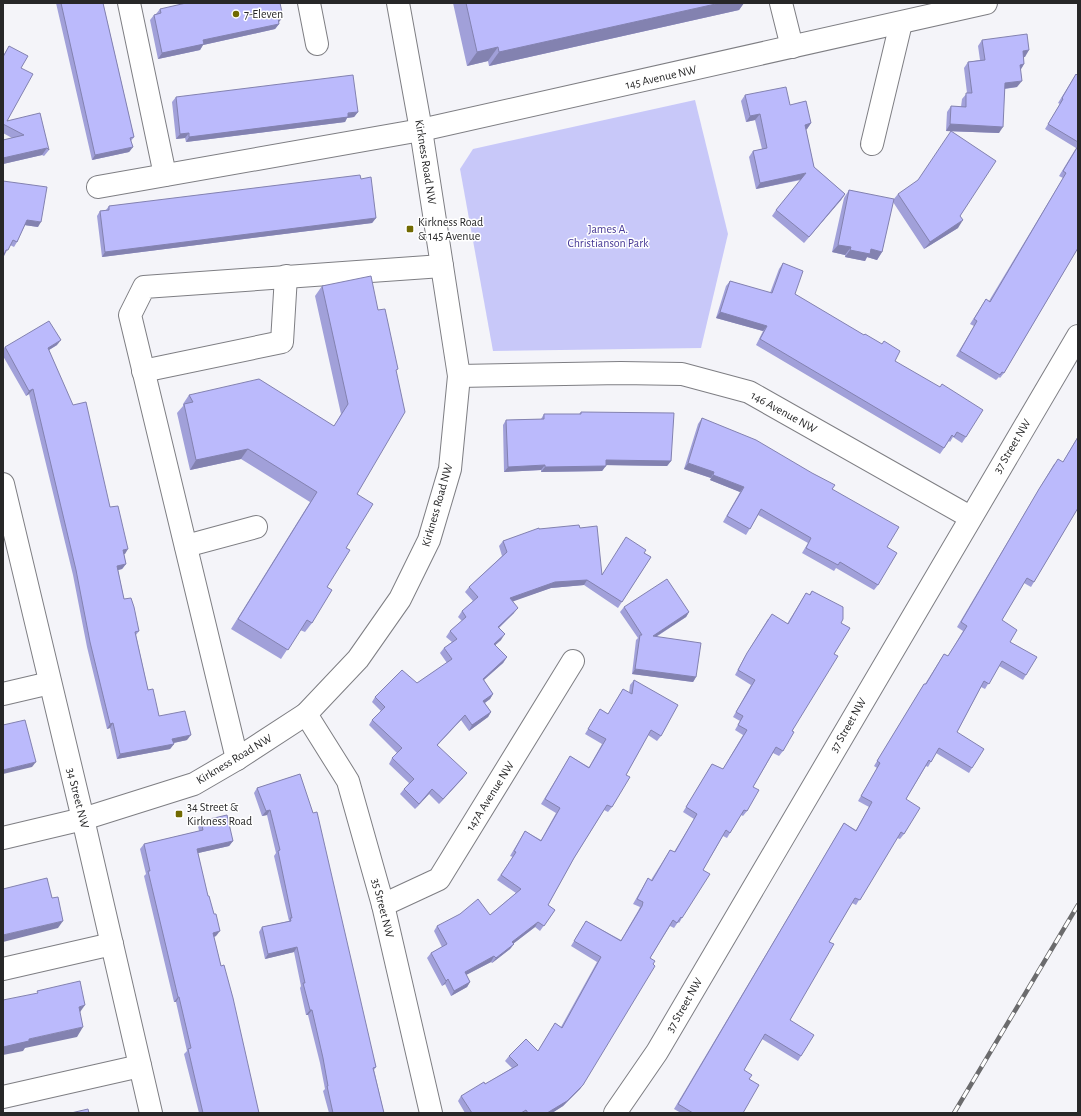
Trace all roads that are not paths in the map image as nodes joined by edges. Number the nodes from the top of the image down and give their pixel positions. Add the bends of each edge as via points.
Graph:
1 (129, 3) edge
2 (309, 3) edge
3 (398, 3) edge
4 (781, 3) edge
5 (986, 3) edge
6 (901, 23) junction
7 (317, 44) dead end
8 (792, 48) junction
9 (421, 130) junction
10 (872, 144) dead end
11 (166, 175) junction
12 (98, 187) dead end
13 (442, 266) junction
14 (286, 276) junction
15 (1078, 336) edge
16 (143, 371) junction
17 (459, 376) junction
18 (3, 484) edge
19 (970, 517) junction
20 (256, 527) dead end
21 (186, 546) junction
22 (573, 661) dead end
23 (50, 683) junction
24 (3, 694) edge
25 (306, 714) junction
26 (237, 759) junction
27 (83, 819) junction
28 (3, 838) edge
29 (383, 905) junction
30 (112, 944) junction
31 (3, 969) edge
32 (140, 1066) junction
33 (3, 1097) edge
34 (150, 1113) edge
35 (431, 1113) edge
36 (615, 1113) edge

1 - 11 street
2 - 7 street
3 - 9 street, Kirkness Road NW
4 - 8 street
5 - 6 street, 145 Avenue NW
6 - 8 street, 145 Avenue NW
6 - 10 street
8 - 9 street, 145 Avenue NW
9 - 11 street, 145 Avenue NW
9 - 13 street, Kirkness Road NW
11 - 12 street, 145 Avenue NW
13 - 14 street
13 - 17 street, Kirkness Road NW
14 - 16 street via 282,342
14 - 16 street via 144,287 130,315
15 - 19 street, 37 Street NW
16 - 21 street
17 - 19 street, 146 Avenue NW via 682,374 749,392
17 - 25 street, Kirkness Road NW via 450,469 429,540 400,599 375,635 358,659
18 - 23 street, 34 Street NW
19 - 36 street, 37 Street NW via 657,1052
20 - 21 street
21 - 26 street
22 - 29 street, 147A Avenue NW via 439,879
23 - 24 street
23 - 27 street, 34 Street NW
25 - 26 street, Kirkness Road NW
25 - 29 street, 35 Street NW via 348,781
26 - 27 street, Kirkness Road NW via 194,784
27 - 28 street, Kirkness Road NW
27 - 30 street, 34 Street NW
29 - 35 street, 35 Street NW
30 - 31 street
30 - 32 street, 34 Street NW
32 - 33 street
32 - 34 street, 34 Street NW

